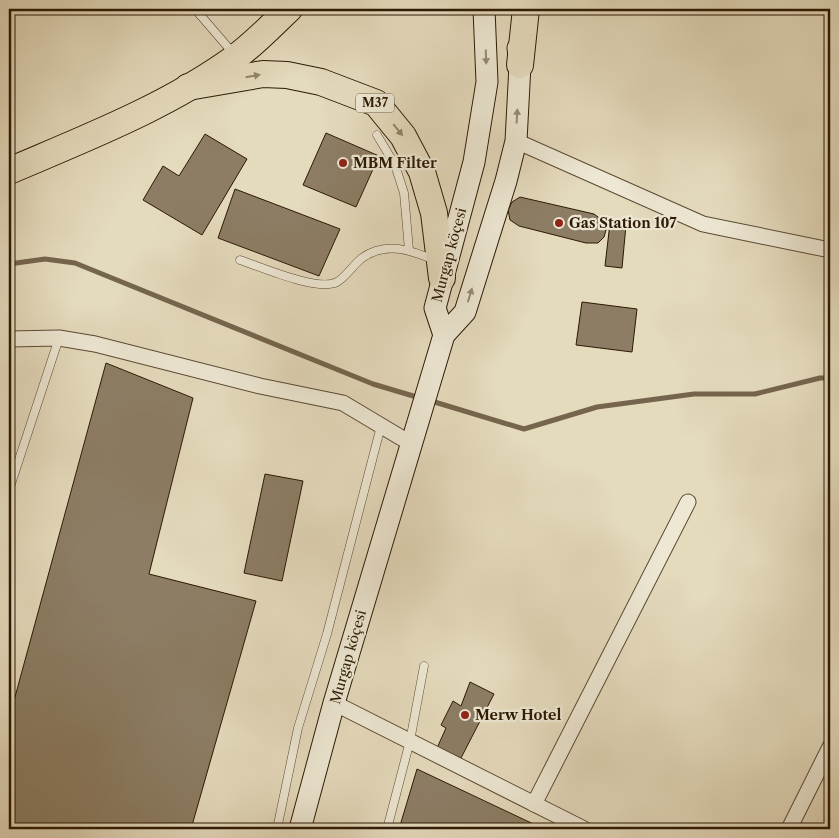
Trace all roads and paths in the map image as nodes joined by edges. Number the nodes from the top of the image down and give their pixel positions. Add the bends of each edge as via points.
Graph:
1 (195, 9) edge
2 (289, 9) edge
3 (484, 9) edge
4 (514, 9) edge
5 (526, 9) edge
6 (236, 57) junction
7 (520, 65) junction
8 (188, 87) junction
9 (376, 135) dead end
10 (516, 140) junction
11 (9, 171) edge
12 (409, 250) junction
13 (830, 250) edge
14 (240, 260) dead end
15 (443, 268) junction
16 (444, 335) junction
17 (59, 338) junction
18 (9, 339) edge
19 (382, 426) junction
20 (414, 436) junction
21 (9, 490) edge
22 (688, 502) dead end
23 (424, 666) dead end
24 (334, 703) junction
25 (410, 741) junction
26 (830, 747) edge
27 (534, 804) junction
28 (387, 828) edge
29 (277, 829) edge
30 (300, 829) edge
31 (584, 829) edge
32 (789, 829) edge

1 - 6 lane
2 - 6 highway, M37
3 -> 15 main road, Murgap köçesi via 487,82 474,162
4 - 7 main road, Murgap köçesi
5 - 7 highway
6 - 8 highway, M37
10 -> 7 main road, Murgap köçesi
8 - 11 highway, M37 via 122,122
8 -> 15 highway, M37 via 263,74 287,75 321,82 376,103 403,136 422,172 434,213
9 - 12 lane via 395,165 404,193
10 - 13 street via 703,224
16 -> 10 main road, Murgap köçesi via 465,312
12 - 14 lane via 384,247 362,258 336,282 316,284
12 - 15 lane
15 - 16 main road, Murgap köçesi via 435,308
16 - 20 main road, Murgap köçesi
17 - 18 street
17 - 19 street via 343,403
17 - 21 lane
19 - 20 street
19 - 29 lane via 327,634 298,728
20 - 24 main road, Murgap köçesi
22 - 27 street
23 - 25 lane
24 - 25 street
24 - 30 main road, Murgap köçesi
25 - 27 street
25 - 28 lane
26 - 32 street
27 - 31 street

